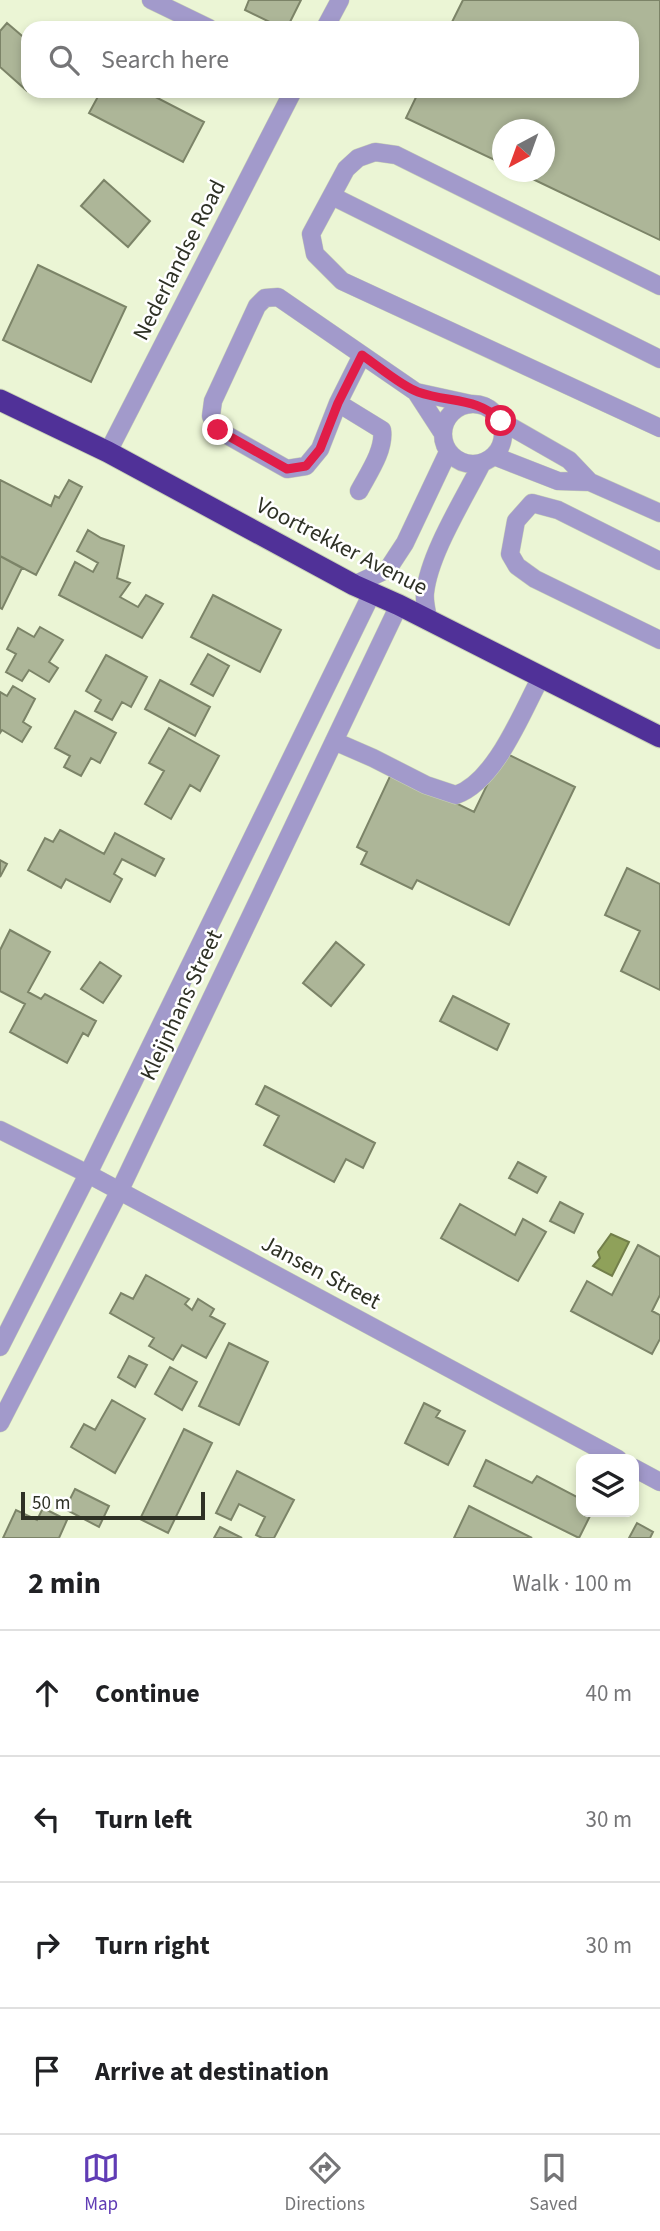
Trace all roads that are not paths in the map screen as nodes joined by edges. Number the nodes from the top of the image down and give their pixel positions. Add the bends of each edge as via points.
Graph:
1 (151, 0) edge
2 (340, 0) edge
3 (194, 21) edge
4 (329, 21) edge
5 (289, 98) edge
6 (332, 196) junction
7 (660, 286) edge
8 (362, 355) junction
9 (660, 359) edge
10 (416, 392) junction
11 (0, 400) edge
12 (338, 403) junction
13 (471, 404) junction
14 (501, 421) junction
15 (660, 428) edge
16 (442, 432) junction
17 (108, 452) junction
18 (448, 452) junction
19 (488, 459) junction
20 (590, 482) junction
21 (359, 491) dead end
22 (660, 513) edge
23 (660, 561) edge
24 (363, 589) junction
25 (399, 605) junction
26 (428, 620) junction
27 (660, 640) edge
28 (541, 677) junction
29 (660, 737) edge
30 (334, 741) junction
31 (0, 1130) edge
32 (88, 1174) junction
33 (119, 1192) junction
34 (0, 1346) edge
35 (0, 1423) edge
36 (609, 1454) edge
37 (639, 1471) edge
38 (660, 1482) edge

1 - 3 street
2 - 4 street
5 - 17 street, Nederlandse Road
6 - 7 street via 346,169 358,158 375,152 396,155
6 - 9 street
6 - 15 street via 311,234 315,254 342,281
8 - 10 street
8 - 12 street
8 - 12 street via 278,297 265,298 257,306 219,389 211,416 218,430 287,469 306,466 320,449
10 - 13 street
10 - 16 street
11 - 17 highway, Voortrekker Avenue
12 - 21 street via 382,430 379,451
13 - 14 street via 482,405
13 - 16 street via 451,413
14 - 19 street via 502,442
14 - 20 street via 569,460
16 - 18 street
17 - 24 highway, Voortrekker Avenue
18 - 19 street via 464,463
18 - 24 street via 405,543 388,569
19 - 20 street via 558,481
19 - 26 street via 427,579
20 - 22 street
23 - 27 street via 558,510 532,503 516,521 510,554 517,566 535,579
24 - 25 highway, Voortrekker Avenue
24 - 32 street, Kleijnhans Street
25 - 26 highway, Voortrekker Avenue
25 - 30 street, Kleijnhans Street
26 - 28 highway, Voortrekker Avenue
28 - 29 highway, Voortrekker Avenue
28 - 30 street via 499,754 473,786 456,795
30 - 33 street, Kleijnhans Street
31 - 32 street, Jansen Street
32 - 33 street, Jansen Street
32 - 34 street, Kleijnhans Street
33 - 35 street, Kleijnhans Street
33 - 36 street, Jansen Street
37 - 38 street

